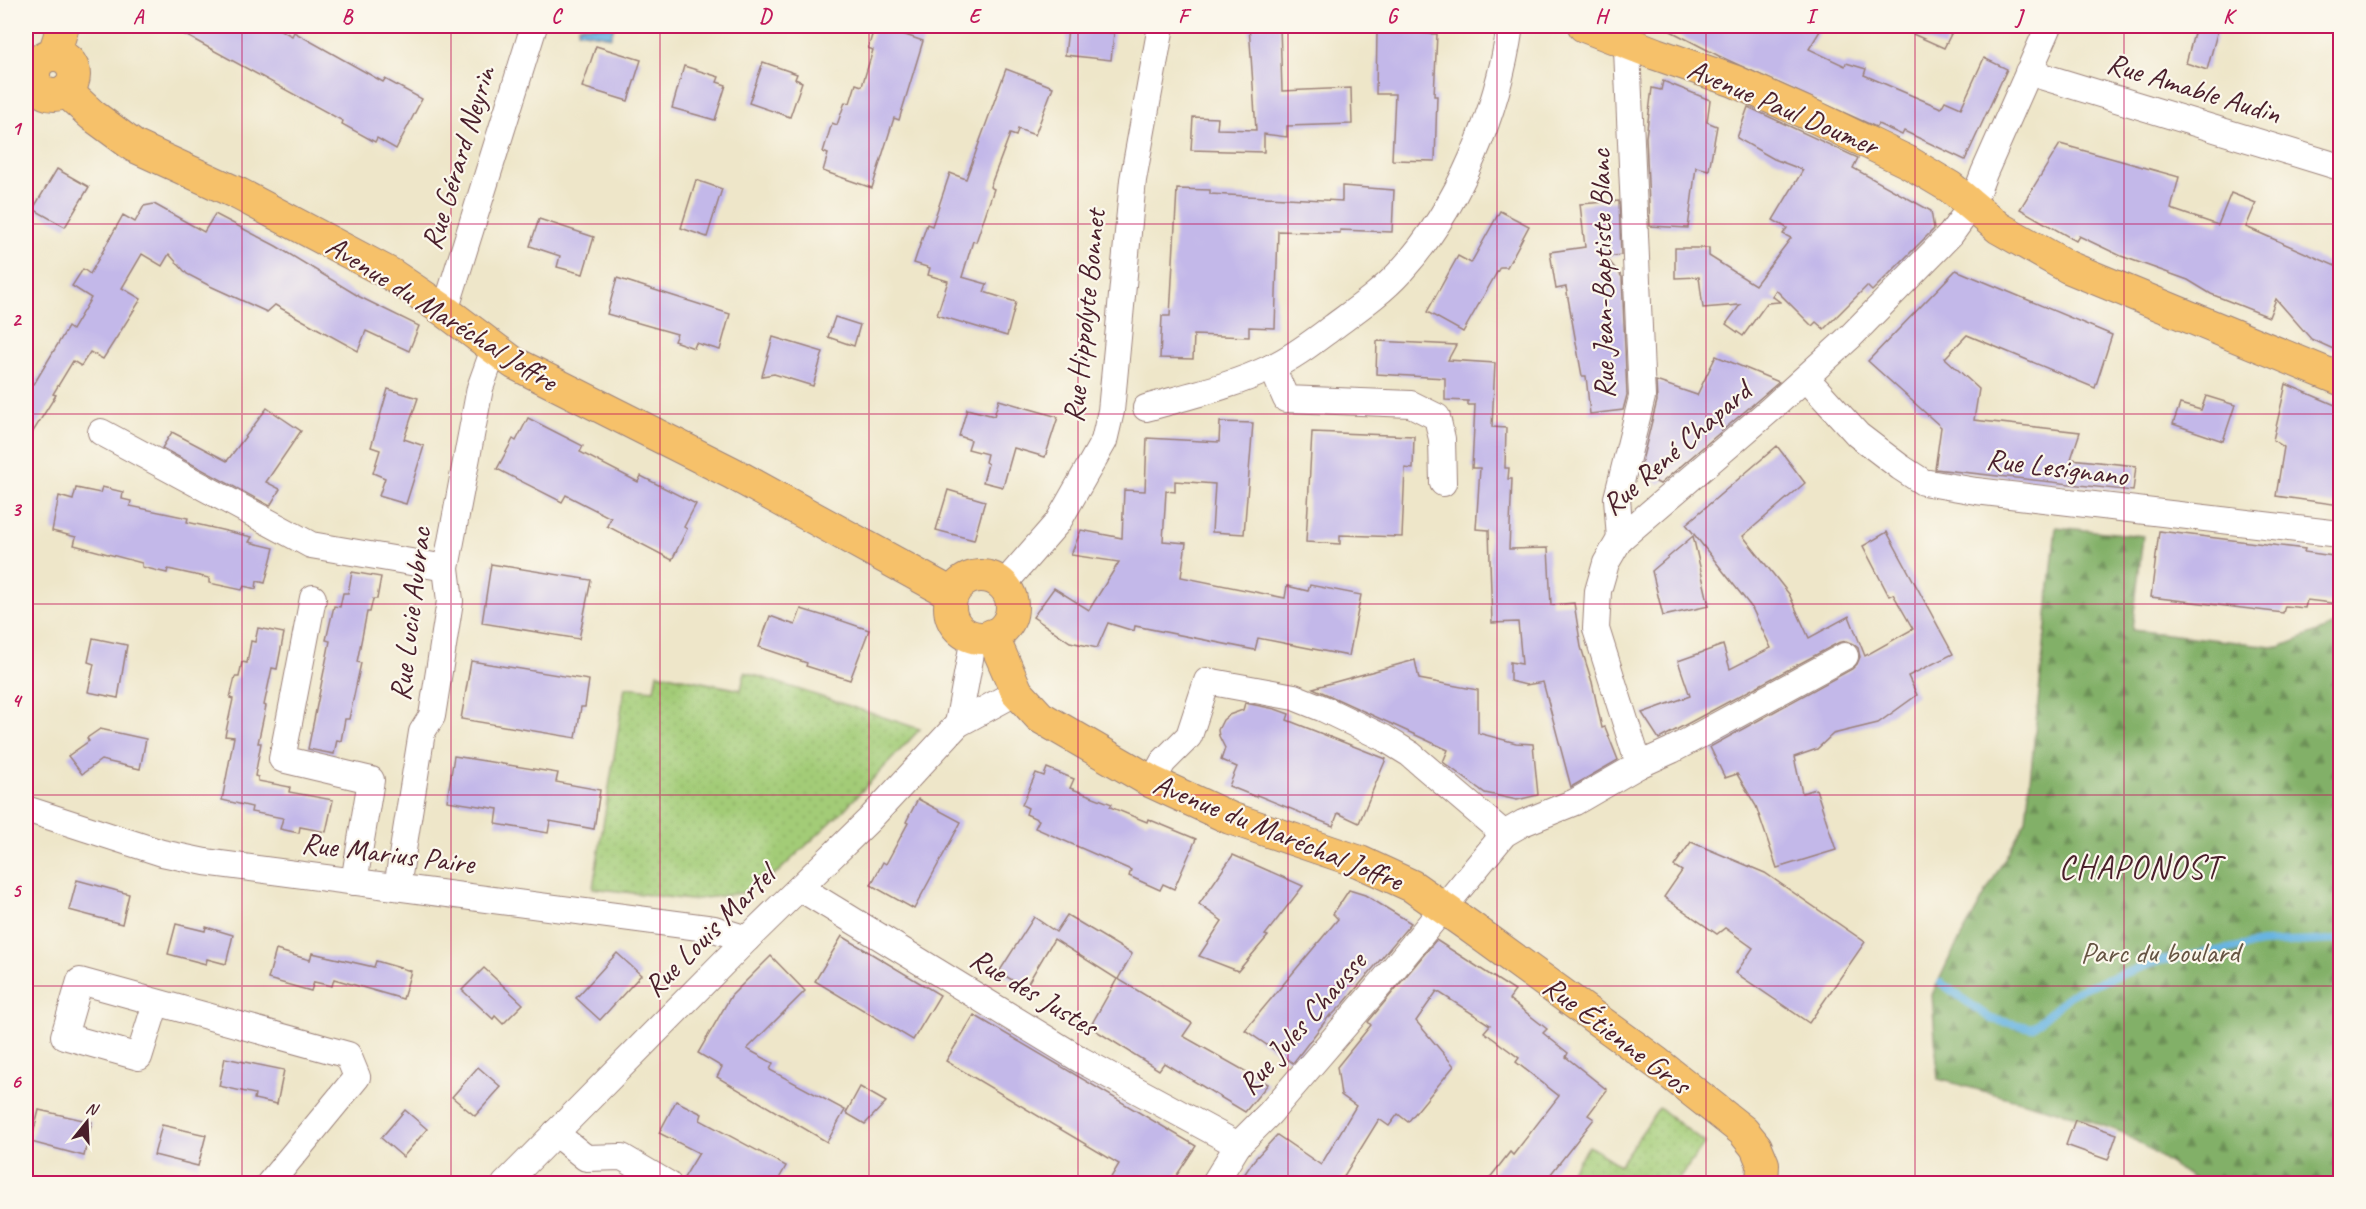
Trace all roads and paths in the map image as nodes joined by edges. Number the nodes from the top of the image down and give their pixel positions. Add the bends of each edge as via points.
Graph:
1 (534, 26) edge
2 (1161, 26) edge
3 (1510, 26) edge
4 (1584, 26) edge
5 (2049, 26) edge
6 (1626, 33) edge
7 (58, 40) edge
8 (2028, 72) junction
9 (30, 81) edge
10 (66, 91) junction
11 (2340, 167) edge
12 (1972, 205) junction
13 (445, 311) junction
14 (494, 349) junction
15 (1272, 367) junction
16 (1806, 378) junction
17 (2340, 379) edge
18 (1146, 408) dead end
19 (101, 432) dead end
20 (1443, 483) dead end
21 (2340, 534) edge
22 (1620, 539) junction
23 (446, 568) junction
24 (1003, 585) junction
25 (952, 594) junction
26 (313, 598) dead end
27 (983, 636) junction
28 (1845, 656) dead end
29 (1017, 692) junction
30 (958, 724) junction
31 (1639, 765) junction
32 (1152, 782) junction
33 (26, 809) edge
34 (1504, 834) junction
35 (354, 882) junction
36 (397, 887) junction
37 (800, 888) junction
38 (1442, 907) junction
39 (747, 939) junction
40 (156, 1003) dead end
41 (555, 1133) junction
42 (1238, 1145) junction
43 (269, 1184) edge
44 (505, 1184) edge
45 (668, 1184) edge
46 (1214, 1184) edge
47 (1762, 1184) edge

1 - 13 street, Rue Gérard Neyrin
2 - 24 street, Rue Hippolyte Bonnet via 1133,180 1111,411 1104,441 1058,522
3 - 15 street via 1488,121 1463,176 1419,250 1357,309
4 - 6 main road, Avenue Paul Doumer
5 - 8 street, Rue René Chapard
6 - 12 main road, Avenue Paul Doumer via 1656,54 1734,81 1908,162
6 - 22 street, Rue Jean-Baptiste Blanc via 1642,397 1617,498
7 - 9 main road via 36,66
7 - 10 main road via 61,55 73,66 75,76
8 - 11 street, Rue Amable Audin
8 - 12 street, Rue René Chapard
9 - 10 main road via 47,94
10 - 13 main road, Avenue du Maréchal Joffre via 134,146 239,194 392,275
12 - 16 street, Rue René Chapard via 1951,234
12 - 17 main road, Avenue Paul Doumer via 1999,228 2068,267
13 - 14 main road, Avenue du Maréchal Joffre
14 - 23 street, Rue Lucie Aubrac via 480,388
14 - 25 main road, Avenue du Maréchal Joffre
15 - 18 street
15 - 20 street via 1286,399 1411,404 1437,417
16 - 21 street, Rue Lesignano via 1858,435 1923,482
16 - 22 street, Rue René Chapard
19 - 23 street via 311,545
22 - 31 street, Rue René Chapard via 1600,582 1596,629
23 - 36 street, Rue Lucie Aubrac via 450,601 432,716 422,732
24 - 25 main road via 995,579 975,576 958,585
24 - 27 main road via 1011,613 1007,623
25 - 27 main road via 950,612 958,628
26 - 35 street via 282,759 371,780
27 - 29 main road, Avenue du Maréchal Joffre
27 - 30 street
28 - 31 street
29 - 30 street, Rue Louis Martel
29 - 32 main road, Avenue du Maréchal Joffre via 1041,717
30 - 37 street, Rue Louis Martel
31 - 34 street via 1575,802
32 - 34 street via 1163,762 1189,736 1207,681 1294,697 1384,738 1410,754
32 - 38 main road, Avenue du Maréchal Joffre via 1230,818 1360,862 1412,886
33 - 35 street, Rue Marius Paire via 172,855
34 - 38 street, Rue Jules Chausse
35 - 36 street, Rue Marius Paire
36 - 39 street, Rue Marius Paire via 714,929
37 - 39 street, Rue Louis Martel
37 - 42 street, Rue des Justes via 1081,1060
38 - 42 street, Rue Jules Chausse via 1385,979
38 - 47 main road, Rue Étienne Gros via 1657,1063 1743,1131 1763,1164
39 - 41 street, Rue Louis Martel
40 - 43 street via 348,1055 357,1077
41 - 44 street, Rue Louis Martel
41 - 45 street via 586,1158 622,1157
42 - 46 street, Rue Jules Chausse

